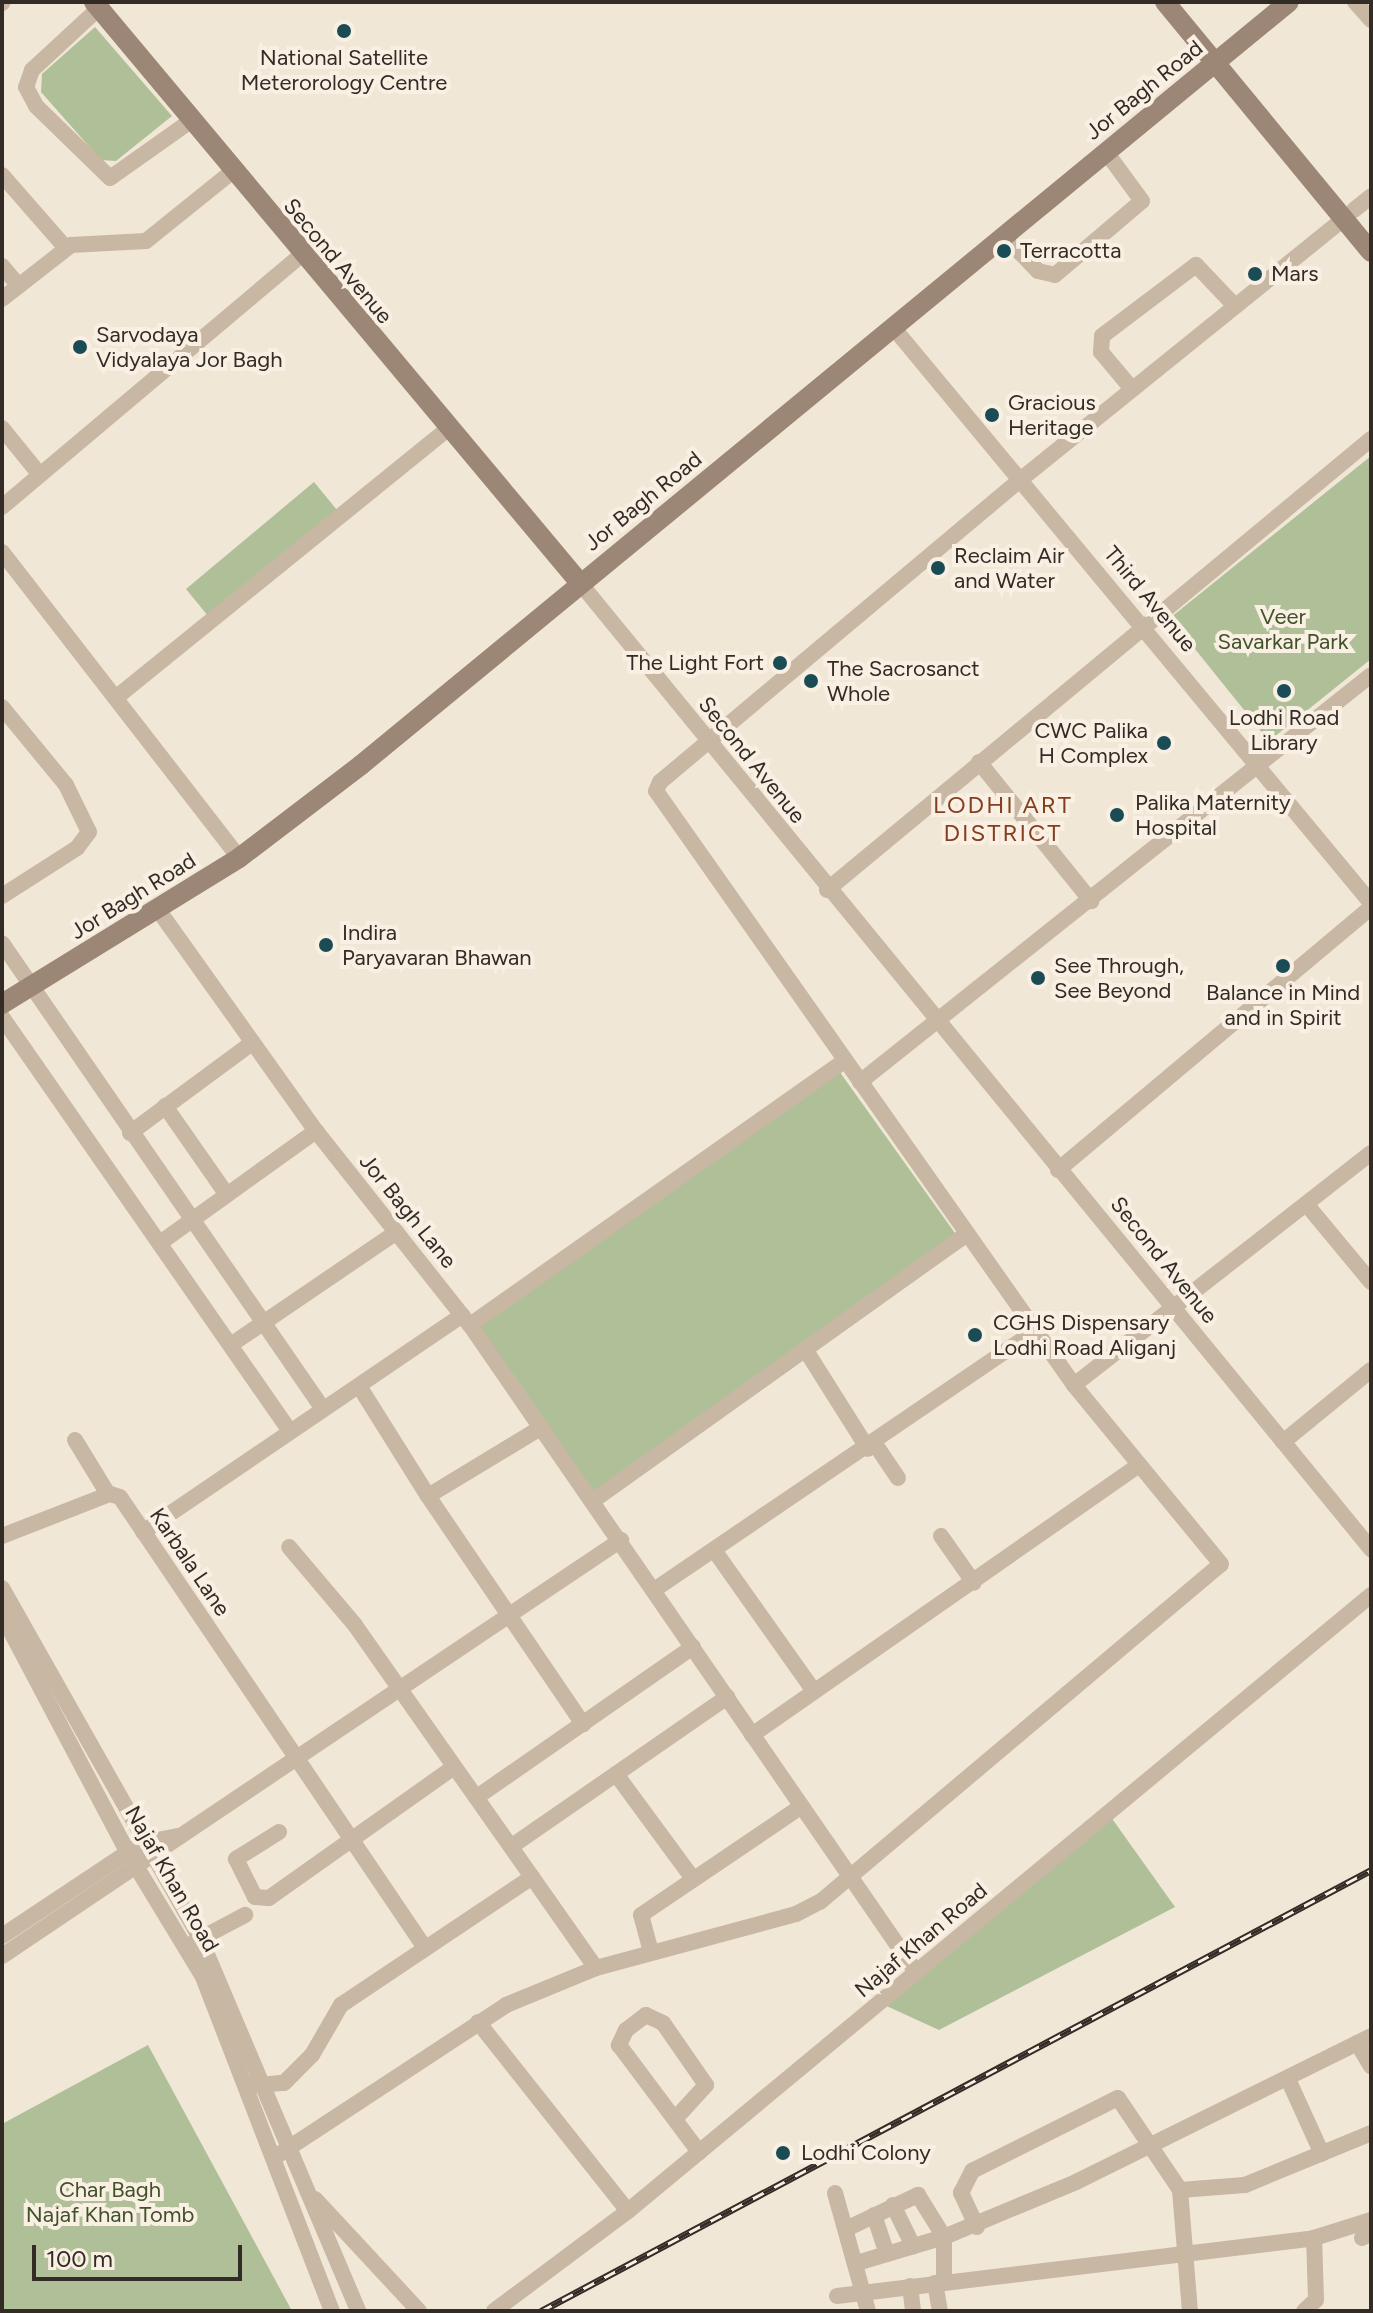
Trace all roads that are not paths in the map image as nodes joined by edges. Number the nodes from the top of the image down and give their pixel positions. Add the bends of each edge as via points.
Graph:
1 (1165, 2) edge
2 (1182, 2) edge
3 (1289, 2) edge
4 (1355, 2) edge
5 (97, 5) edge
6 (1371, 20) edge
7 (1220, 59) junction
8 (192, 120) junction
9 (1106, 152) junction
10 (233, 171) junction
11 (2, 175) edge
12 (1371, 196) edge
13 (1349, 214) junction
14 (1371, 231) edge
15 (1003, 235) junction
16 (66, 248) junction
17 (1371, 252) edge
18 (301, 255) junction
19 (2, 266) edge
20 (19, 286) junction
21 (2, 299) edge
22 (1235, 306) junction
23 (892, 326) junction
24 (1132, 389) junction
25 (2, 428) edge
26 (447, 430) junction
27 (1371, 439) edge
28 (40, 475) junction
29 (1020, 480) junction
30 (2, 507) edge
31 (2, 552) edge
32 (580, 583) junction
33 (1142, 625) junction
34 (1371, 675) edge
35 (118, 696) junction
36 (2, 707) edge
37 (708, 745) junction
38 (979, 762) junction
39 (1260, 764) junction
40 (239, 858) junction
41 (827, 890) junction
42 (2, 896) edge
43 (1091, 901) junction
44 (1371, 905) edge
45 (159, 911) junction
46 (2, 943) edge
47 (30, 987) junction
48 (2, 1004) edge
49 (2, 1017) edge
50 (936, 1023) junction
51 (252, 1043) junction
52 (844, 1061) junction
53 (860, 1082) junction
54 (165, 1106) junction
55 (316, 1131) junction
56 (130, 1133) junction
57 (1371, 1153) edge
58 (1058, 1170) junction
59 (227, 1195) junction
60 (1307, 1205) junction
61 (190, 1221) junction
62 (397, 1232) junction
63 (966, 1235) junction
64 (160, 1243) junction
65 (1371, 1282) edge
66 (1175, 1312) junction
67 (466, 1320) junction
68 (262, 1324) junction
69 (1035, 1331) junction
70 (232, 1344) junction
71 (805, 1349) junction
72 (1371, 1370) edge
73 (1074, 1385) junction
74 (359, 1386) junction
75 (323, 1409) junction
76 (542, 1427) junction
77 (289, 1430) junction
78 (75, 1440) dead end
79 (1283, 1442) junction
80 (872, 1446) junction
81 (1136, 1467) junction
82 (898, 1478) dead end
83 (108, 1494) junction
84 (428, 1496) junction
85 (594, 1500) junction
86 (143, 1532) junction
87 (2, 1536) edge
88 (941, 1536) dead end
89 (621, 1540) junction
90 (289, 1547) dead end
91 (1371, 1549) edge
92 (714, 1550) junction
93 (974, 1583) junction
94 (2, 1588) edge
95 (654, 1590) junction
96 (1371, 1595) edge
97 (2, 1615) edge
98 (507, 1616) junction
99 (693, 1647) junction
100 (400, 1687) junction
101 (814, 1691) junction
102 (727, 1697) junction
103 (583, 1724) junction
104 (752, 1735) junction
105 (295, 1756) junction
106 (454, 1767) junction
107 (616, 1774) junction
108 (477, 1797) junction
109 (802, 1806) junction
110 (279, 1832) dead end
111 (179, 1836) junction
112 (354, 1841) junction
113 (512, 1846) junction
114 (135, 1848) junction
115 (146, 1864) junction
116 (849, 1875) junction
117 (532, 1877) junction
118 (693, 1879) junction
119 (245, 1915) dead end
120 (2, 1936) edge
121 (194, 1942) junction
122 (425, 1948) junction
123 (651, 1952) junction
124 (2, 1956) edge
125 (596, 1968) junction
126 (916, 1972) junction
127 (478, 2022) junction
128 (1364, 2039) edge
129 (1371, 2066) edge
130 (1288, 2079) junction
131 (247, 2086) junction
132 (265, 2086) junction
133 (675, 2119) junction
134 (1371, 2133) edge
135 (1151, 2146) junction
136 (699, 2152) junction
137 (282, 2153) junction
138 (1322, 2154) junction
139 (1180, 2190) junction
140 (308, 2192) junction
141 (835, 2193) dead end
142 (893, 2205) junction
143 (628, 2211) junction
144 (874, 2215) junction
145 (1371, 2220) edge
146 (977, 2227) junction
147 (846, 2229) junction
148 (944, 2237) junction
149 (1314, 2238) junction
150 (913, 2246) junction
151 (1187, 2253) junction
152 (887, 2254) junction
153 (857, 2263) junction
154 (940, 2282) junction
155 (910, 2286) junction
156 (865, 2293) junction
157 (837, 2296) dead end
158 (332, 2311) edge
159 (358, 2311) edge
160 (419, 2311) edge
161 (494, 2311) edge
162 (868, 2311) edge
163 (913, 2311) edge
164 (940, 2311) edge
165 (1190, 2311) edge
166 (1304, 2311) edge

1 - 7 street
2 - 7 street
3 - 7 street, Jor Bagh Road
4 - 6 street
5 - 8 street, Second Avenue
5 - 8 street via 32,70 26,87 36,106 110,178
7 - 9 street, Jor Bagh Road
7 - 13 street
8 - 10 street, Second Avenue
9 - 15 street, Jor Bagh Road
9 - 15 street via 1142,201 1079,255 1047,276
10 - 16 street via 146,241
10 - 18 street, Second Avenue
11 - 16 street
12 - 13 street
13 - 14 street
13 - 17 street
13 - 22 street
15 - 23 street, Jor Bagh Road
16 - 20 street
18 - 26 street, Second Avenue
18 - 28 street
19 - 20 street
20 - 21 street
22 - 24 street
22 - 24 street via 1196,265 1102,336 1101,352
23 - 29 street, Third Avenue
23 - 32 street, Jor Bagh Road
24 - 29 street
25 - 28 street
26 - 32 street, Second Avenue
26 - 35 street
27 - 33 street
28 - 30 street
29 - 33 street, Third Avenue
29 - 37 street
31 - 35 street
32 - 37 street, Second Avenue
32 - 40 street, Jor Bagh Road
33 - 38 street
33 - 39 street, Third Avenue
34 - 39 street
35 - 40 street
36 - 42 street via 66,785 89,832 77,848
37 - 41 street, Second Avenue
37 - 52 street via 660,782 656,791
38 - 41 street
38 - 43 street
39 - 43 street
39 - 44 street, Third Avenue
40 - 45 street, Jor Bagh Road
41 - 50 street, Second Avenue
43 - 50 street
44 - 58 street
45 - 47 street, Jor Bagh Road
45 - 51 street, Jor Bagh Lane
46 - 47 street
47 - 48 street, Jor Bagh Road
47 - 56 street
49 - 64 street
50 - 53 street
50 - 58 street, Second Avenue
51 - 54 street
51 - 55 street, Jor Bagh Lane
52 - 53 street
52 - 67 street
53 - 63 street
54 - 56 street
54 - 59 street
55 - 59 street
55 - 62 street, Jor Bagh Lane
56 - 61 street
57 - 60 street
58 - 66 street, Second Avenue
59 - 61 street
60 - 65 street
60 - 66 street
61 - 64 street
61 - 68 street
62 - 67 street, Jor Bagh Lane
62 - 68 street
63 - 69 street
63 - 71 street
64 - 70 street
66 - 73 street
66 - 79 street, Second Avenue
67 - 74 street
67 - 76 street, Jor Bagh Lane
68 - 70 street
68 - 75 street
69 - 73 street
69 - 80 street
70 - 77 street
71 - 80 street
71 - 85 street
72 - 79 street
73 - 81 street
74 - 75 street
74 - 84 street
75 - 77 street
76 - 84 street
76 - 85 street, Jor Bagh Lane
77 - 86 street
78 - 83 street, Karbala Lane
79 - 91 street, Second Avenue
80 - 82 street
80 - 92 street
81 - 93 street
81 - 116 street via 1217,1554 1218,1570
83 - 86 street, Karbala Lane via 120,1497
83 - 87 street
84 - 98 street
85 - 89 street, Jor Bagh Lane
86 - 105 street, Karbala Lane
88 - 93 street
89 - 95 street, Jor Bagh Lane
89 - 98 street
90 - 100 street
92 - 95 street
92 - 101 street
93 - 101 street
94 - 114 street
95 - 99 street, Jor Bagh Lane
96 - 126 street, Najaf Khan Road
97 - 114 street, Najaf Khan Road
98 - 100 street
98 - 103 street
99 - 102 street, Jor Bagh Lane
99 - 103 street
100 - 105 street
100 - 106 street
101 - 104 street
102 - 104 street, Jor Bagh Lane
102 - 107 street
103 - 108 street
104 - 109 street, Jor Bagh Lane
105 - 111 street
105 - 112 street, Karbala Lane
106 - 108 street
106 - 112 street
107 - 113 street
107 - 118 street
108 - 113 street
109 - 116 street, Jor Bagh Lane
109 - 118 street
110 - 112 street via 236,1859 255,1897 269,1898
111 - 114 street
111 - 115 street
112 - 122 street, Karbala Lane
113 - 117 street
114 - 115 street
114 - 120 street
115 - 121 street
115 - 124 street
116 - 123 street via 796,1914
116 - 126 street, Jor Bagh Lane
117 - 122 street
117 - 125 street
118 - 123 street via 638,1918
119 - 121 street
121 - 131 street, Najaf Khan Road
121 - 132 street
122 - 132 street via 341,2005 312,2055 284,2083
123 - 125 street
125 - 127 street
126 - 136 street, Najaf Khan Road
127 - 137 street
127 - 143 street
128 - 129 street
128 - 130 street
130 - 135 street
130 - 138 street
131 - 132 street
131 - 137 street, Najaf Khan Road
132 - 137 street
133 - 133 street via 619,2045 626,2030 646,2015 663,2023 706,2085
133 - 136 street
134 - 138 street
135 - 139 street
135 - 146 street
135 - 146 street via 1127,2104 1111,2098 972,2171 961,2193
136 - 143 street, Najaf Khan Road
137 - 140 street
137 - 158 street, Najaf Khan Road
138 - 139 street via 1245,2185
139 - 151 street
140 - 159 street
140 - 160 street
141 - 147 street
142 - 144 street
142 - 148 street via 918,2195
142 - 150 street
143 - 161 street, Najaf Khan Road
144 - 147 street
144 - 152 street
145 - 149 street
146 - 148 street
147 - 153 street
148 - 150 street
148 - 154 street
149 - 151 street
149 - 166 street via 1316,2300
150 - 152 street
151 - 154 street
151 - 165 street via 1183,2280
152 - 153 street
153 - 156 street
154 - 155 street
154 - 164 street
155 - 156 street
155 - 163 street
156 - 157 street
156 - 162 street

